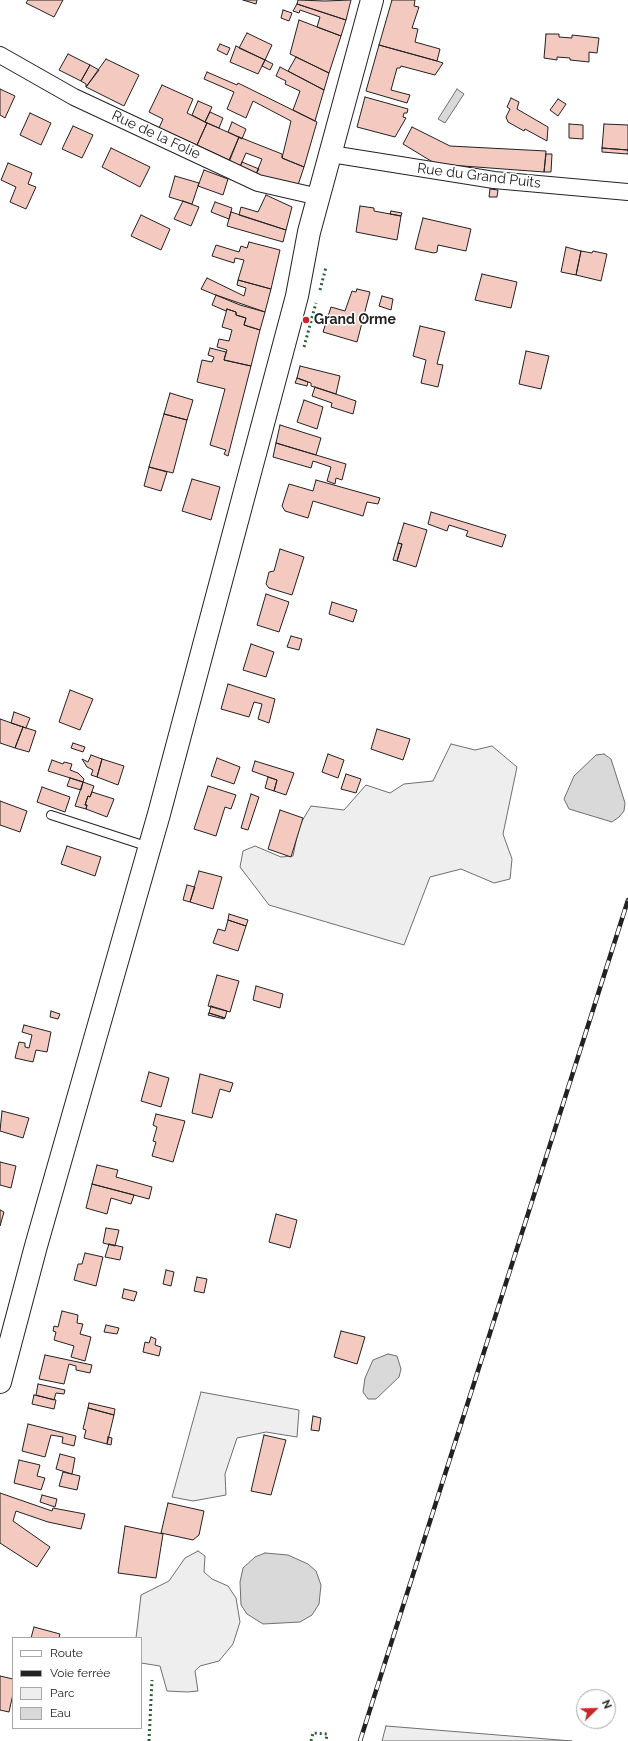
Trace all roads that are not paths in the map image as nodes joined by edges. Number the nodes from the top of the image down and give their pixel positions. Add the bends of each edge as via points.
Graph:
1 (372, 0) edge
2 (0, 55) edge
3 (331, 154) junction
4 (628, 192) edge
5 (319, 197) junction
6 (51, 815) dead end
7 (150, 847) junction
8 (0, 1382) edge

1 - 3 main road
2 - 5 street, Rue de la Folie via 74,97 258,183
3 - 4 street, Rue du Grand Puits via 494,180
3 - 5 main road
5 - 7 main road via 304,255 297,296
6 - 7 lane
7 - 8 main road via 36,1246

